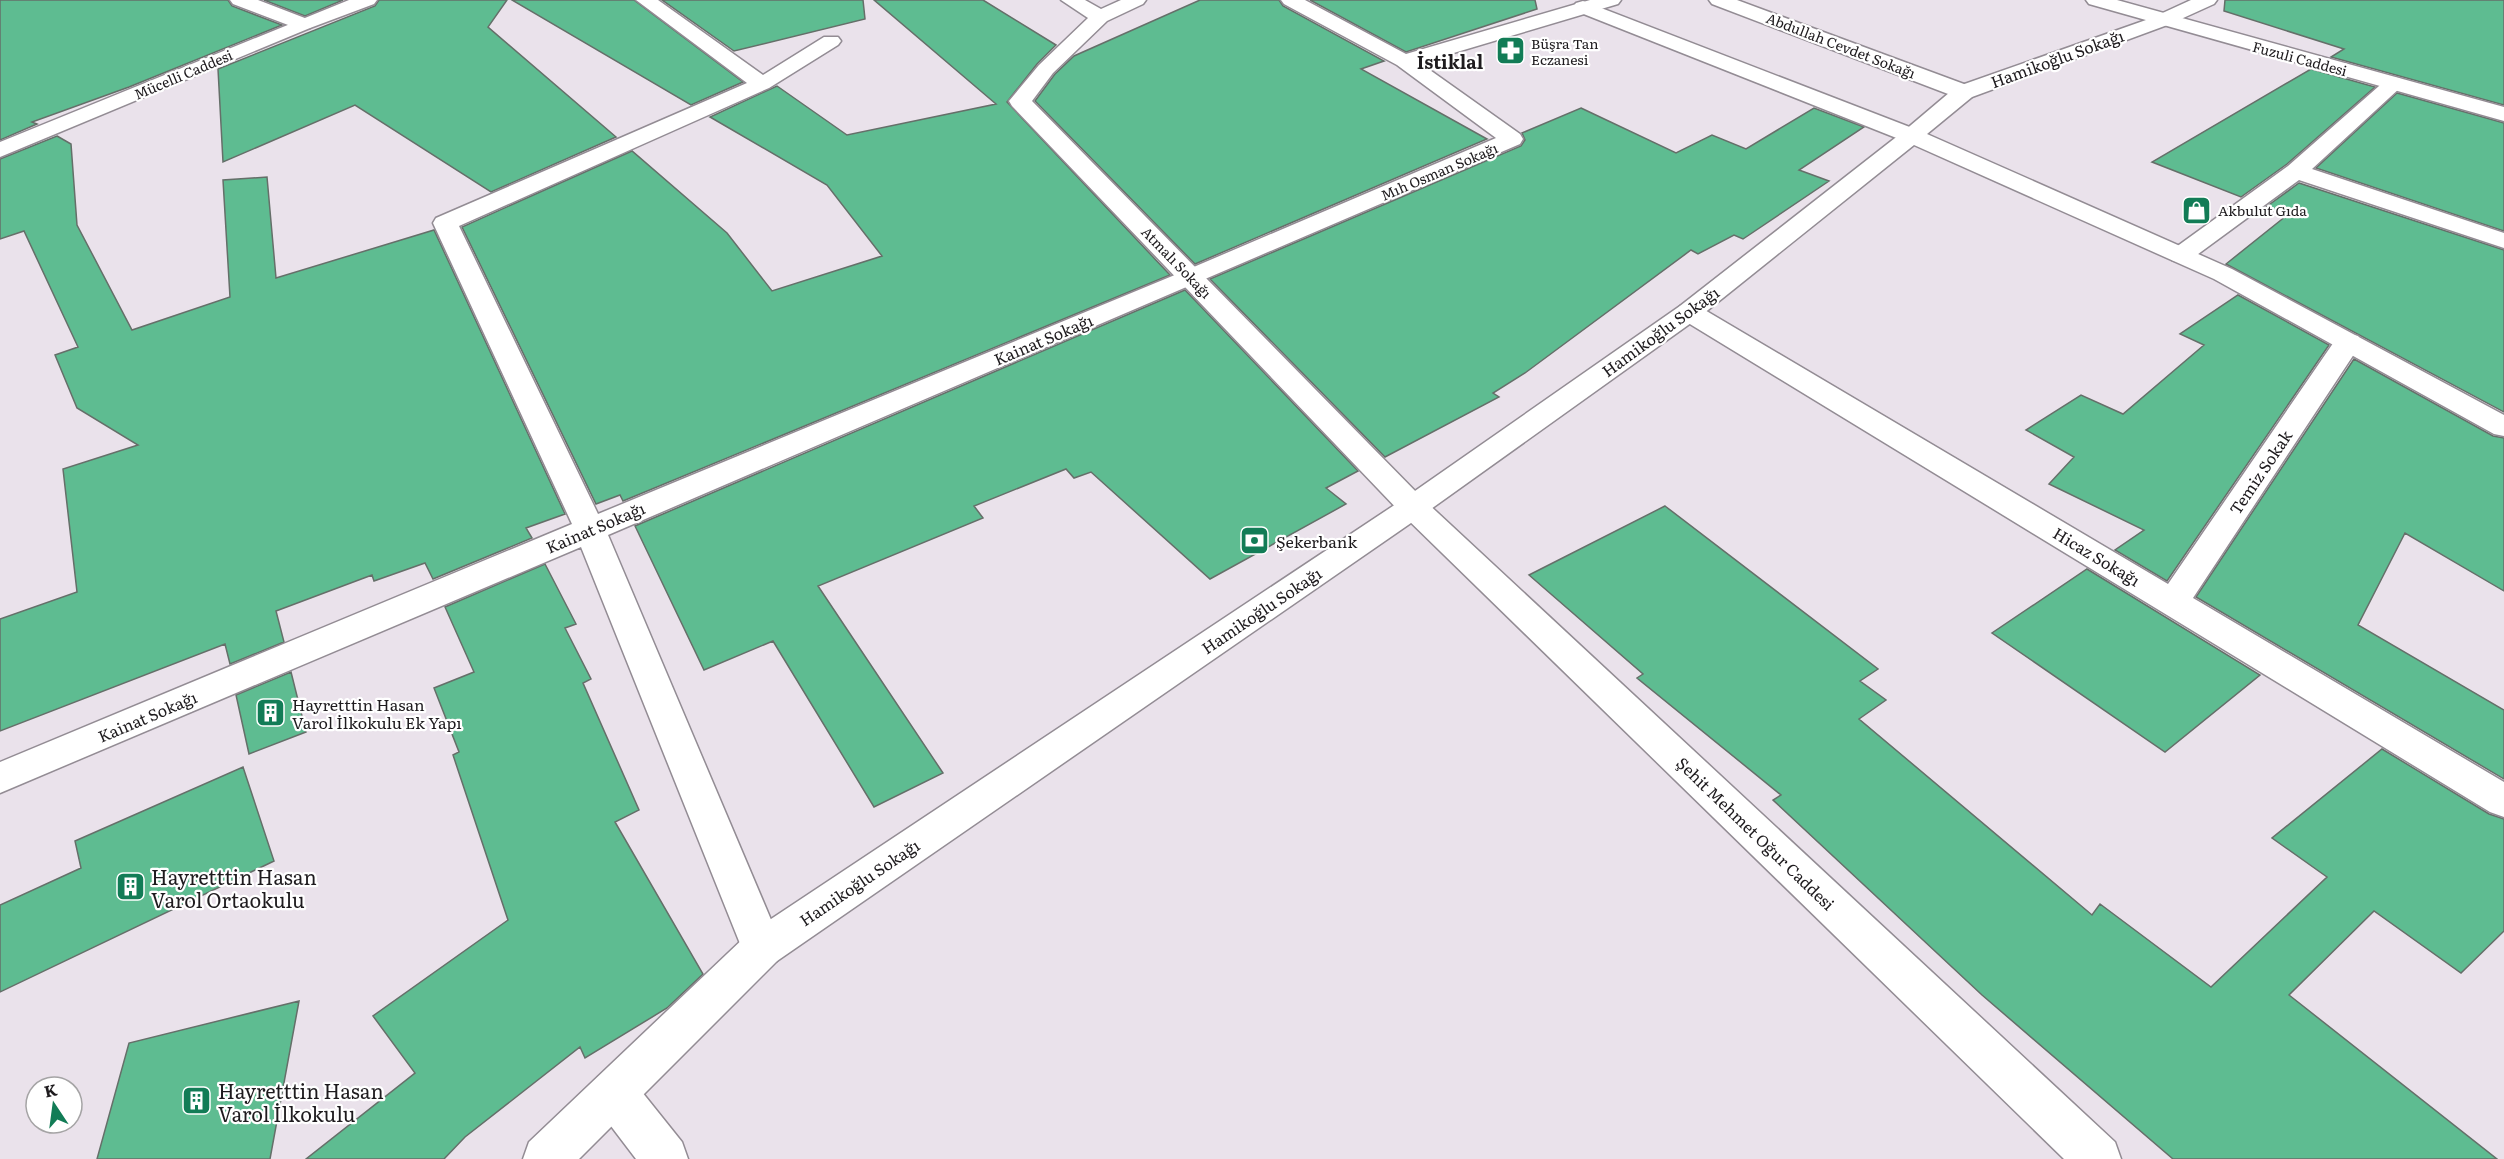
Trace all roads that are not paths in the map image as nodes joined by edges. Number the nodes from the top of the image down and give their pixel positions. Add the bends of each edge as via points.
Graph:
1 (240, 0) edge
2 (367, 0) edge
3 (646, 0) edge
4 (1071, 0) edge
5 (1136, 0) edge
6 (1291, 0) edge
7 (1611, 0) edge
8 (1719, 0) edge
9 (2096, 0) edge
10 (2121, 0) edge
11 (2207, 0) edge
12 (1583, 8) junction
13 (1100, 17) junction
14 (2168, 18) junction
15 (303, 24) junction
16 (831, 40) dead end
17 (1404, 61) junction
18 (2394, 83) junction
19 (762, 84) junction
20 (1964, 92) junction
21 (2504, 103) edge
22 (2504, 114) edge
23 (1912, 136) junction
24 (0, 150) edge
25 (2296, 171) junction
26 (2504, 241) edge
27 (2181, 255) junction
28 (1191, 277) junction
29 (1689, 312) junction
30 (2348, 342) junction
31 (2504, 427) edge
32 (1413, 507) junction
33 (590, 529) junction
34 (2173, 602) junction
35 (0, 778) edge
36 (2504, 801) edge
37 (762, 948) junction
38 (614, 1093) junction
39 (546, 1159) edge
40 (665, 1159) edge
41 (2098, 1159) edge

1 - 15 street
2 - 15 street, Mücelli Caddesi
3 - 19 street
4 - 13 street
5 - 13 street
6 - 17 street, Mıh Osman Sokağı
7 - 12 street
8 - 20 street, Abdullah Cevdet Sokağı
9 - 14 street, Fuzuli Caddesi
10 - 14 street, Fuzuli Caddesi
11 - 14 street, Hamikoğlu Sokağı
12 - 17 street
12 - 23 street
13 - 28 street, Atmalı Sokağı via 1046,69 1020,101
14 - 18 street, Fuzuli Caddesi
14 - 20 street, Hamikoğlu Sokağı
14 - 21 street, Fuzuli Caddesi
15 - 24 street, Mücelli Caddesi
16 - 19 street
17 - 28 street, Mıh Osman Sokağı via 1512,139
18 - 22 street, Fuzuli Caddesi
18 - 25 street
19 - 33 street via 446,223
20 - 23 street, Hamikoğlu Sokağı
23 - 27 street
23 - 29 street, Hamikoğlu Sokağı
25 - 26 street
25 - 27 street
27 - 30 street
28 - 32 street, Atmalı Sokağı
28 - 33 street, Kainat Sokağı
29 - 32 street, Hamikoğlu Sokağı
29 - 34 street, Hicaz Sokağı
30 - 31 street
30 - 34 street, Temiz Sokak
32 - 37 street, Hamikoğlu Sokağı
32 - 41 street, Şehit Mehmet Oğur Caddesi
33 - 35 street, Kainat Sokağı
33 - 37 street
34 - 36 street, Hicaz Sokağı
37 - 38 street, Hamikoğlu Sokağı
38 - 39 street, Hamikoğlu Sokağı
38 - 40 street

